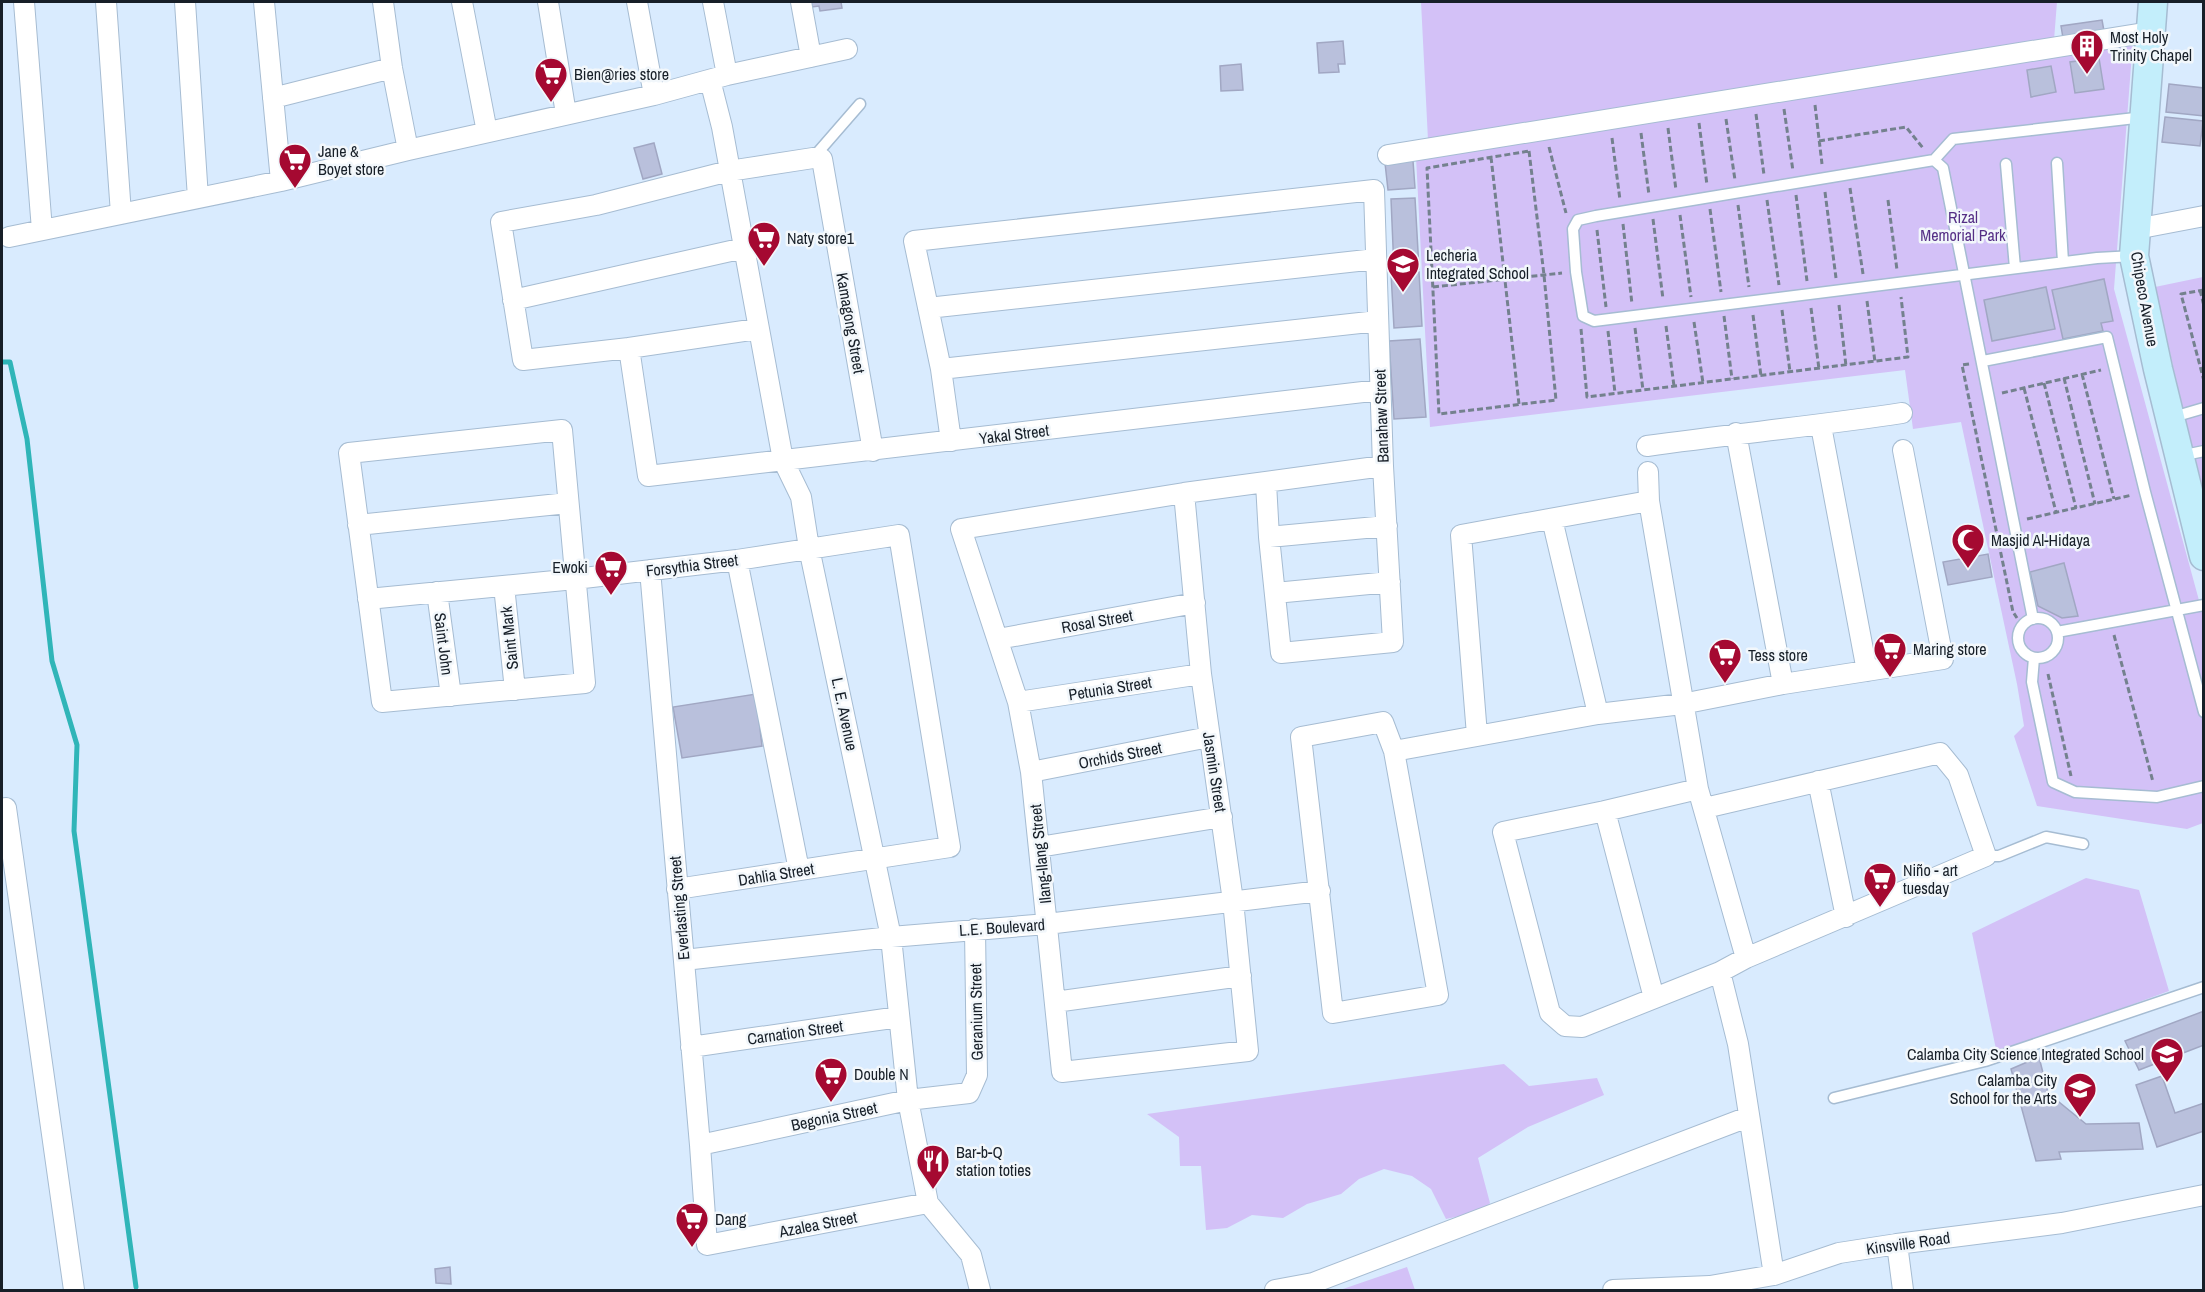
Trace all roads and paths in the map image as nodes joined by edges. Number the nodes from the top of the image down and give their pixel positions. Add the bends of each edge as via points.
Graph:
1 (24, 2) edge
2 (106, 2) edge
3 (185, 2) edge
4 (264, 2) edge
5 (383, 2) edge
6 (462, 2) edge
7 (548, 2) edge
8 (637, 2) edge
9 (714, 2) edge
10 (801, 2) edge
11 (2153, 2) edge
12 (2150, 32) junction
13 (847, 49) dead end
14 (811, 57) junction
15 (392, 68) junction
16 (719, 78) junction
17 (654, 95) junction
18 (273, 98) junction
19 (1815, 102) dead end
20 (860, 104) dead end
21 (1775, 109) dead end
22 (1746, 113) dead end
23 (566, 114) junction
24 (2144, 117) junction
25 (1717, 118) dead end
26 (1708, 120) dead end
27 (1699, 121) junction
28 (1688, 123) dead end
29 (1678, 125) dead end
30 (1667, 127) junction
31 (1659, 128) dead end
32 (1650, 130) dead end
33 (1641, 131) junction
34 (487, 132) junction
35 (1631, 133) dead end
36 (1602, 138) dead end
37 (1819, 141) junction
38 (1559, 145) dead end
39 (408, 150) junction
40 (1529, 151) dead end
41 (1388, 155) dead end
42 (1491, 157) dead end
43 (818, 158) junction
44 (1934, 160) junction
45 (2057, 163) dead end
46 (2006, 164) dead end
47 (1427, 168) dead end
48 (729, 171) junction
49 (1848, 174) junction
50 (1824, 178) junction
51 (281, 180) junction
52 (1794, 183) junction
53 (1766, 188) junction
54 (1736, 192) junction
55 (1709, 197) junction
56 (198, 198) junction
57 (1678, 202) junction
58 (1651, 206) junction
59 (1622, 212) junction
60 (121, 214) junction
61 (2204, 216) edge
62 (1578, 220) junction
63 (42, 230) junction
64 (9, 237) dead end
65 (2135, 243) junction
66 (744, 248) junction
67 (1376, 260) junction
68 (2063, 262) junction
69 (2015, 268) junction
70 (1576, 272) junction
71 (1964, 274) junction
72 (1544, 275) junction
73 (1504, 279) junction
74 (1864, 286) junction
75 (1433, 287) junction
76 (1837, 290) junction
77 (2202, 290) edge
78 (1809, 293) junction
79 (1780, 297) junction
80 (513, 300) junction
81 (1751, 301) junction
82 (1723, 304) junction
83 (2204, 306) edge
84 (927, 308) junction
85 (1692, 308) junction
86 (1664, 311) junction
87 (1634, 315) junction
88 (1583, 316) junction
89 (1378, 321) junction
90 (758, 328) junction
91 (629, 348) junction
92 (1908, 357) dead end
93 (1983, 361) junction
94 (1875, 362) junction
95 (1846, 366) junction
96 (2114, 366) junction
97 (941, 369) junction
98 (1819, 369) junction
99 (1790, 372) junction
100 (2082, 374) junction
101 (1761, 376) junction
102 (2064, 378) junction
103 (1732, 380) junction
104 (2204, 381) edge
105 (1703, 383) junction
106 (2044, 383) junction
107 (1674, 386) junction
108 (2024, 388) junction
109 (1380, 390) junction
110 (1643, 390) junction
111 (1990, 396) junction
112 (1519, 404) junction
113 (2204, 408) edge
114 (1902, 413) dead end
115 (2170, 418) junction
116 (1821, 426) junction
117 (1736, 433) junction
118 (951, 441) junction
119 (1647, 446) dead end
120 (1903, 450) dead end
121 (873, 451) junction
122 (2191, 454) edge
123 (783, 460) junction
124 (1383, 466) junction
125 (1648, 472) dead end
126 (1266, 483) junction
127 (2145, 492) junction
128 (1184, 493) junction
129 (2114, 499) junction
130 (1649, 501) junction
131 (568, 503) junction
132 (2095, 504) junction
133 (2076, 508) junction
134 (2056, 512) junction
135 (1552, 519) junction
136 (2013, 522) junction
137 (358, 525) junction
138 (1387, 526) junction
139 (1269, 537) junction
140 (809, 548) junction
141 (2204, 556) edge
142 (737, 560) junction
143 (650, 570) junction
144 (575, 579) junction
145 (1390, 582) junction
146 (504, 586) junction
147 (437, 592) junction
148 (1275, 593) junction
149 (368, 599) junction
150 (1195, 603) junction
151 (2204, 605) edge
152 (2176, 609) junction
153 (2033, 619) junction
154 (2111, 622) junction
155 (2023, 624) junction
156 (2058, 632) junction
157 (998, 639) junction
158 (2039, 658) junction
159 (1867, 670) junction
160 (1201, 674) junction
161 (1783, 684) junction
162 (515, 690) junction
163 (451, 696) junction
164 (1018, 702) junction
165 (1682, 704) junction
166 (2204, 712) edge
167 (1598, 714) junction
168 (1478, 735) junction
169 (1209, 737) junction
170 (1394, 752) junction
171 (1031, 772) junction
172 (1818, 781) junction
173 (2204, 786) edge
174 (1698, 789) junction
175 (2075, 792) junction
176 (2157, 797) junction
177 (1705, 808) junction
178 (2, 809) edge
179 (1605, 811) junction
180 (1222, 817) junction
181 (2084, 844) dead end
182 (1039, 847) junction
183 (1986, 856) junction
184 (875, 858) junction
185 (799, 870) junction
186 (677, 889) junction
187 (1320, 891) junction
188 (1233, 901) junction
189 (1846, 917) junction
190 (1047, 924) junction
191 (975, 929) junction
192 (891, 937) junction
193 (1746, 958) junction
194 (684, 960) junction
195 (1720, 972) junction
196 (1240, 976) junction
197 (2204, 987) edge
198 (1654, 998) junction
199 (1055, 1002) junction
200 (899, 1017) junction
201 (692, 1047) junction
202 (1062, 1072) joint
203 (969, 1093) joint
204 (1834, 1098) dead end
205 (908, 1100) junction
206 (1748, 1117) junction
207 (700, 1144) junction
208 (2204, 1196) edge
209 (928, 1203) junction
210 (1897, 1244) junction
211 (707, 1245) joint
212 (1773, 1275) junction
213 (1709, 1288) edge
214 (74, 1290) edge
215 (980, 1290) edge
216 (1275, 1290) edge
217 (1613, 1290) edge
218 (1903, 1290) edge

1 - 63 street
2 - 60 street
3 - 56 street
4 - 18 street
5 - 15 street
6 - 34 street
7 - 23 street
8 - 17 street
9 - 16 street, L. E. Avenue
10 - 14 street
11 - 12 main road, Chipeco Avenue
12 - 24 main road, Chipeco Avenue
12 - 41 street
13 - 14 street
14 - 16 street
15 - 18 street
15 - 39 street
16 - 17 street
16 - 48 street, L. E. Avenue
17 - 23 street
18 - 51 street
19 - 37 path
20 - 43 lane
21 - 52 path via 1784,107
22 - 53 path via 1756,112
23 - 34 street
24 - 44 lane via 1953,139
24 - 65 main road, Chipeco Avenue
25 - 54 path via 1726,117
26 - 27 path
27 - 28 path
27 - 55 path
29 - 30 path
30 - 31 path
30 - 57 path
32 - 33 path
33 - 35 path
33 - 58 path
34 - 39 street
36 - 59 path via 1612,136
37 - 44 path via 1906,127
37 - 50 path
38 - 62 path via 1549,147 1567,214
39 - 51 street
40 - 72 path
42 - 73 path
43 - 48 street
43 - 121 street, Kamagong Street
44 - 49 lane
44 - 71 lane via 1943,168
45 - 68 lane
46 - 69 lane
47 - 75 path
48 - 66 street, L. E. Avenue
48 - 80 street via 596,205 501,222
49 - 50 lane
49 - 74 path
50 - 52 lane
50 - 76 path
51 - 56 street
52 - 53 lane
52 - 78 path
53 - 54 lane
53 - 79 path
54 - 55 lane
54 - 81 path
55 - 57 lane
55 - 82 path
56 - 60 street
57 - 58 lane
57 - 85 path
58 - 59 lane
58 - 86 path
59 - 62 lane
59 - 87 path
60 - 63 street
61 - 65 street
62 - 70 lane via 1573,229
63 - 64 street
65 - 68 lane via 2097,258
65 - 115 main road, Chipeco Avenue
66 - 80 street
66 - 90 street, L. E. Avenue
67 - 84 street
67 - 84 street, Banahaw Street via 1374,190 914,241
67 - 89 street, Banahaw Street
68 - 69 lane
69 - 71 lane
70 - 72 path
70 - 88 lane
71 - 74 lane
71 - 93 lane
72 - 73 path
72 - 112 path via 1556,400
73 - 75 path
73 - 112 path
74 - 76 lane
74 - 94 path
75 - 112 path via 1439,414
76 - 78 lane
76 - 95 path
77 - 83 path
77 - 104 path via 2181,294
78 - 79 lane
78 - 98 path
79 - 81 lane
79 - 99 path
80 - 91 street via 523,360
81 - 82 lane
81 - 101 path
82 - 85 lane
82 - 103 path
84 - 97 street
85 - 86 lane
85 - 105 path
86 - 87 lane
86 - 107 path
87 - 88 lane via 1594,321
87 - 110 path
88 - 110 path via 1580,331 1587,397
89 - 97 street
89 - 109 street, Banahaw Street
90 - 91 street
90 - 123 street, L. E. Avenue
91 - 123 street, Yakal Street via 648,476
92 - 94 path
93 - 96 lane via 2107,337
93 - 111 lane
93 - 155 path via 1962,365 2013,612
94 - 95 path
95 - 98 path
96 - 100 path
96 - 127 lane
97 - 118 street
98 - 99 path
99 - 101 path
100 - 102 path
100 - 129 path
101 - 103 path
102 - 106 path
102 - 132 path
103 - 105 path
105 - 107 path
106 - 108 path
106 - 133 path
107 - 110 path
108 - 111 path
108 - 134 path
109 - 118 street, Yakal Street
109 - 124 street, Banahaw Street
111 - 136 lane
113 - 115 lane
114 - 116 street
115 - 122 main road, Chipeco Avenue
116 - 117 street
116 - 159 street
117 - 119 street
117 - 161 street
118 - 121 street, Yakal Street
120 - 159 street via 1943,659
121 - 123 street, Yakal Street
122 - 141 main road, Chipeco Avenue
123 - 140 street, L. E. Avenue via 801,496
124 - 126 street
124 - 138 street, Banahaw Street
125 - 130 street
126 - 128 street
126 - 139 street
127 - 129 path
127 - 152 lane
128 - 150 street, Jasmin Street
128 - 157 street, Ilang-Ilang Street via 961,529
129 - 132 path
130 - 135 street
130 - 165 street
131 - 137 street
131 - 137 street via 562,430 349,453
131 - 144 street
132 - 133 path
133 - 134 path
134 - 136 path
135 - 167 street
135 - 168 street via 1461,535
136 - 153 lane
137 - 149 street
138 - 139 street
138 - 145 street, Banahaw Street
139 - 148 street
140 - 142 street, Forsythia Street
140 - 184 street, L. E. Avenue
140 - 184 street, Forsythia Street via 899,535 950,847
142 - 143 street, Forsythia Street
142 - 185 street
143 - 144 street, Forsythia Street
143 - 186 street, Everlasting Street
144 - 146 street, Forsythia Street
144 - 162 street via 585,683
145 - 148 street
145 - 148 street, Banahaw Street via 1393,642 1281,654
146 - 147 street, Forsythia Street
146 - 162 street, Saint Mark
147 - 149 street, Forsythia Street
147 - 163 street, Saint John
149 - 163 street via 382,702
150 - 157 street, Rosal Street
150 - 160 street, Jasmin Street
151 - 152 lane
152 - 154 lane
152 - 166 lane
153 - 155 lane
153 - 156 lane via 2043,619
154 - 156 lane
154 - 176 path
155 - 158 lane via 2019,644 2024,653
156 - 158 lane via 2053,652
157 - 164 street, Ilang-Ilang Street
158 - 175 path
158 - 175 lane via 2032,682 2053,782
159 - 161 street
160 - 164 street, Petunia Street
160 - 169 street, Jasmin Street
161 - 165 street
162 - 163 street
164 - 171 street, Ilang-Ilang Street
165 - 167 street
165 - 174 street
167 - 168 street
168 - 170 street
169 - 171 street, Orchids Street
169 - 180 street, Jasmin Street
170 - 187 street via 1383,722 1301,737
170 - 187 street via 1438,995 1333,1013
171 - 182 street, Ilang-Ilang Street
172 - 177 street
172 - 183 street via 1940,753 1958,775
172 - 189 street
173 - 176 lane
174 - 177 street
174 - 179 street
175 - 176 lane
177 - 193 street
178 - 214 street via 6,808
179 - 198 street
179 - 198 street via 1503,832 1550,1013 1565,1026 1582,1027
180 - 182 street
180 - 188 street, Jasmin Street
181 - 183 lane via 2046,837 1999,856
182 - 190 street, Ilang-Ilang Street
183 - 189 street
184 - 185 street, Dahlia Street
184 - 192 street, L. E. Avenue
185 - 186 street, Dahlia Street
186 - 194 street, Everlasting Street
187 - 188 street, L.E. Boulevard
188 - 190 street, L.E. Boulevard
188 - 196 street, Jasmin Street
189 - 193 street
190 - 191 street, L.E. Boulevard
190 - 199 street, Ilang-Ilang Street
191 - 192 street, L.E. Boulevard
191 - 203 street, Geranium Street via 977,1075
192 - 194 street, L.E. Boulevard
192 - 200 street, L. E. Avenue
193 - 195 street
194 - 201 street, Everlasting Street
195 - 198 street
195 - 206 street via 1738,1044
196 - 199 street
196 - 202 street, Jasmin Street via 1248,1051
197 - 204 lane via 1985,1061
199 - 202 street, Ilang-Ilang Street
200 - 201 street, Carnation Street
200 - 205 street, L. E. Avenue
201 - 207 street, Everlasting Street
203 - 205 street, Begonia Street
205 - 207 street, Begonia Street
205 - 209 street, L. E. Avenue
206 - 212 street
206 - 216 street via 1313,1283
207 - 211 street, Everlasting Street
208 - 210 street, Kinsville Road via 2062,1223
209 - 211 street, Azalea Street
209 - 215 street, L. E. Avenue via 971,1255
210 - 212 street, Kinsville Road via 1839,1253
210 - 218 street
212 - 213 street, Kinsville Road
213 - 217 street, Kinsville Road

